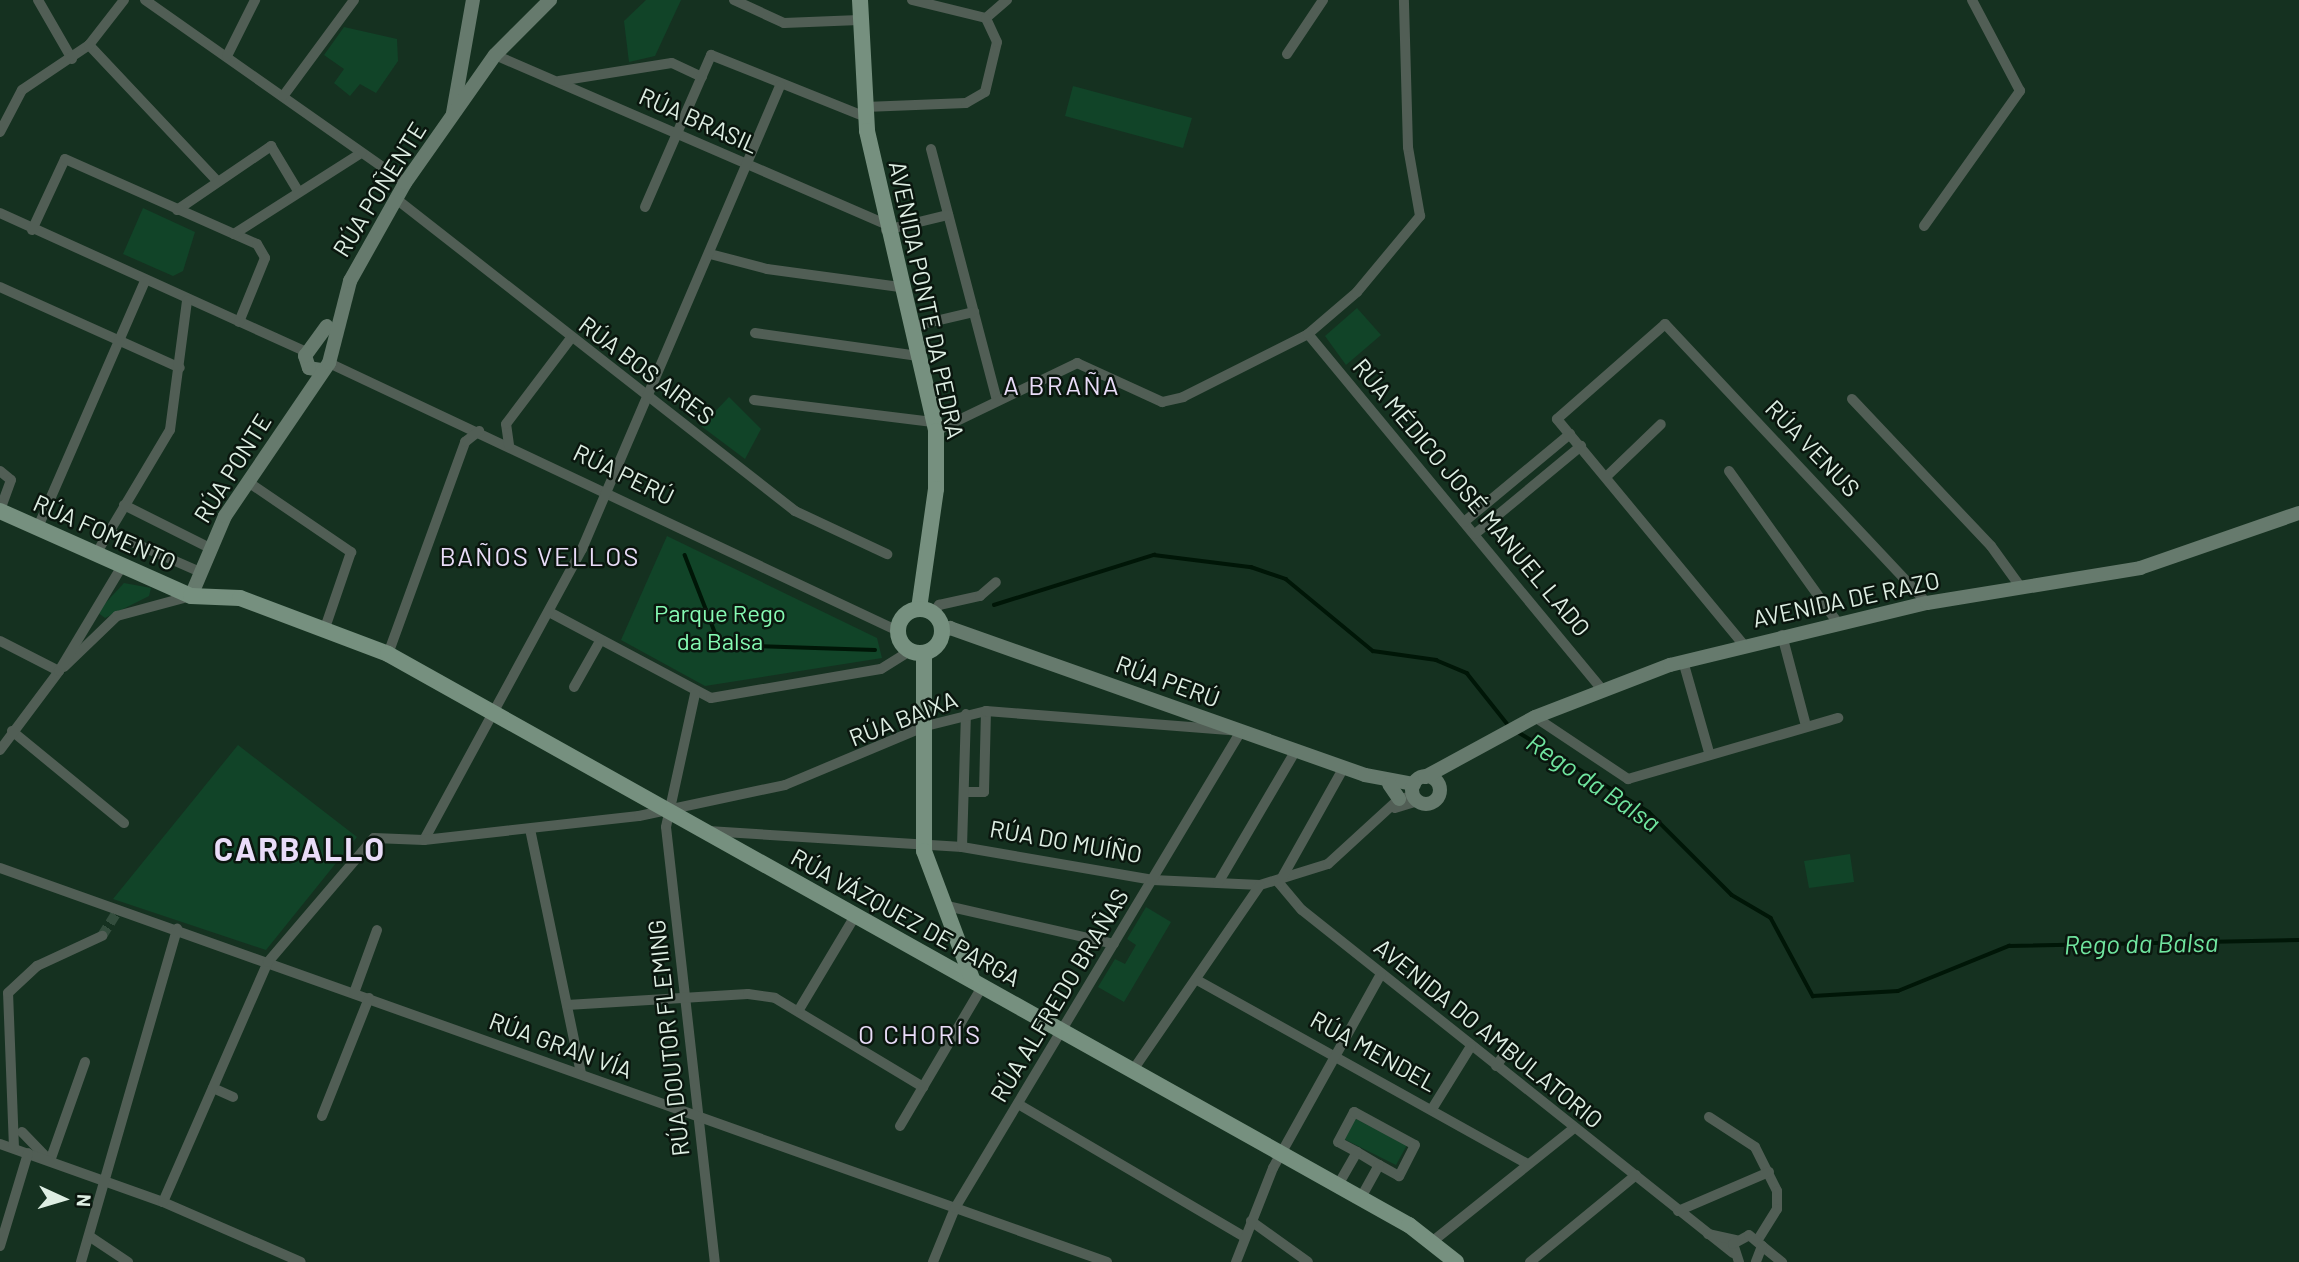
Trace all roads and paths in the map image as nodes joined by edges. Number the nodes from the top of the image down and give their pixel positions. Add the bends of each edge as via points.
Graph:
1 (38, 0) edge
2 (124, 0) edge
3 (145, 0) edge
4 (255, 0) edge
5 (354, 0) edge
6 (473, 0) edge
7 (550, 0) edge
8 (734, 0) edge
9 (860, 0) edge
10 (912, 0) edge
11 (1007, 0) edge
12 (1323, 0) edge
13 (1404, 0) edge
14 (1972, 0) edge
15 (986, 18) junction
16 (859, 20) junction
17 (89, 45) junction
18 (1287, 54) dead end
19 (495, 55) junction
20 (227, 56) junction
21 (72, 60) junction
22 (702, 76) junction
23 (455, 79) junction
24 (559, 81) junction
25 (780, 86) junction
26 (474, 87) junction
27 (284, 95) junction
28 (865, 112) junction
29 (453, 114) junction
30 (0, 132) edge
31 (677, 133) junction
32 (931, 149) dead end
33 (361, 153) junction
34 (747, 164) junction
35 (216, 181) junction
36 (405, 183) junction
37 (298, 191) junction
38 (395, 198) junction
39 (645, 207) dead end
40 (177, 210) junction
41 (0, 213) edge
42 (948, 215) junction
43 (1924, 226) dead end
44 (885, 227) junction
45 (32, 230) junction
46 (234, 234) junction
47 (710, 254) junction
48 (145, 281) junction
49 (0, 287) edge
50 (900, 287) junction
51 (187, 300) junction
52 (974, 312) junction
53 (239, 322) junction
54 (910, 327) junction
55 (755, 333) dead end
56 (1308, 334) junction
57 (571, 338) junction
58 (118, 342) junction
59 (320, 356) junction
60 (918, 356) junction
61 (180, 368) junction
62 (647, 398) junction
63 (1852, 399) dead end
64 (754, 400) dead end
65 (997, 401) junction
66 (1661, 424) dead end
67 (935, 427) junction
68 (480, 431) junction
69 (1570, 434) junction
70 (509, 445) junction
71 (1581, 446) junction
72 (0, 471) edge
73 (1730, 471) dead end
74 (1606, 477) junction
75 (1515, 479) junction
76 (248, 482) junction
77 (605, 490) junction
78 (1526, 491) junction
79 (124, 505) junction
80 (0, 511) edge
81 (2299, 513) edge
82 (1464, 522) junction
83 (38, 527) junction
84 (109, 532) junction
85 (1475, 534) junction
86 (210, 548) junction
87 (96, 554) junction
88 (887, 554) dead end
89 (122, 566) junction
90 (200, 572) junction
91 (151, 579) junction
92 (996, 582) dead end
93 (2022, 589) junction
94 (191, 596) junction
95 (1927, 603) junction
96 (147, 606) junction
97 (926, 610) junction
98 (549, 616) junction
99 (85, 619) junction
100 (1837, 622) junction
101 (325, 628) junction
102 (898, 631) junction
103 (943, 631) junction
104 (96, 632) junction
105 (1782, 635) junction
106 (0, 641) edge
107 (600, 641) junction
108 (1743, 645) junction
109 (917, 652) junction
110 (388, 654) junction
111 (1683, 661) junction
112 (59, 671) junction
113 (574, 687) dead end
114 (1602, 689) junction
115 (695, 694) junction
116 (986, 710) junction
117 (1181, 710) junction
118 (495, 714) junction
119 (966, 714) junction
120 (1535, 717) junction
121 (1838, 718) dead end
122 (926, 726) junction
123 (1806, 726) junction
124 (1173, 728) junction
125 (12, 731) junction
126 (1241, 731) junction
127 (1501, 734) joint
128 (0, 750) edge
129 (1296, 750) junction
130 (1709, 752) junction
131 (1446, 765) junction
132 (1344, 767) junction
133 (1439, 787) junction
134 (964, 792) junction
135 (1411, 794) junction
136 (669, 810) junction
137 (124, 823) dead end
138 (530, 829) junction
139 (705, 830) junction
140 (424, 840) junction
141 (923, 845) junction
142 (962, 847) junction
143 (0, 868) edge
144 (1153, 880) junction
145 (1218, 883) junction
146 (1279, 883) junction
147 (1260, 884) junction
148 (947, 906) junction
149 (855, 916) junction
150 (177, 929) junction
151 (377, 930) dead end
152 (102, 936) tunnel mouth
153 (1114, 944) junction
154 (268, 962) junction
155 (1381, 974) junction
156 (970, 975) junction
157 (1197, 980) junction
158 (4, 991) edge
159 (354, 993) junction
160 (1005, 997) junction
161 (369, 998) junction
162 (684, 998) junction
163 (567, 1005) junction
164 (800, 1008) junction
165 (1062, 1030) junction
166 (1511, 1045) dead end
167 (1471, 1046) junction
168 (1336, 1052) junction
169 (85, 1062) dead end
170 (1496, 1066) junction
171 (1132, 1070) junction
172 (581, 1074) junction
173 (923, 1087) junction
174 (213, 1088) junction
175 (233, 1097) dead end
176 (1018, 1104) junction
177 (1432, 1109) junction
178 (322, 1116) dead end
179 (696, 1116) junction
180 (1709, 1117) dead end
181 (17, 1125) junction
182 (900, 1126) dead end
183 (1574, 1128) junction
184 (0, 1142) edge
185 (54, 1149) junction
186 (20, 1151) junction
187 (40, 1152) junction
188 (1357, 1152) junction
189 (1281, 1153) junction
190 (50, 1161) junction
191 (1527, 1164) junction
192 (1379, 1165) junction
193 (1769, 1172) junction
194 (1636, 1175) junction
195 (105, 1180) junction
196 (1338, 1185) junction
197 (1361, 1198) junction
198 (163, 1202) junction
199 (955, 1208) junction
200 (1678, 1211) junction
201 (1251, 1221) junction
202 (1708, 1234) junction
203 (89, 1236) junction
204 (1245, 1237) junction
205 (1736, 1240) junction
206 (1433, 1241) junction
207 (1760, 1242) junction
208 (0, 1246) edge
209 (1736, 1257) edge
210 (1100, 1261) edge
211 (1757, 1261) edge
212 (81, 1262) edge
213 (128, 1262) edge
214 (301, 1262) edge
215 (715, 1262) edge
216 (933, 1262) edge
217 (1236, 1262) edge
218 (1308, 1262) edge
219 (1456, 1262) edge
220 (1530, 1262) edge
221 (1781, 1262) edge

1 - 21 street
2 - 17 street
3 - 20 street
4 - 20 street
5 - 27 street
6 - 23 street
7 - 19 street, RÚA POÑENTE
8 - 16 street via 784,23
9 - 16 main road, AVENIDA PONTE DA PEDRA
10 - 15 street
11 - 15 street
12 - 18 street
13 - 56 street via 1407,129 1420,216 1374,275
14 - 43 street via 2020,91
15 - 28 street via 997,42 985,92 975,99
16 - 28 main road, AVENIDA PONTE DA PEDRA
17 - 21 street
17 - 35 street
19 - 24 street, RÚA BRASIL
19 - 26 street, RÚA POÑENTE
20 - 27 street
21 - 30 street via 22,90
22 - 24 street via 672,63
22 - 25 street via 711,55
22 - 31 street
23 - 26 street
23 - 29 street
24 - 31 street, RÚA BRASIL
25 - 28 street
25 - 34 street
26 - 29 street, RÚA POÑENTE
27 - 33 street
28 - 44 main road, AVENIDA PONTE DA PEDRA
29 - 36 street, RÚA POÑENTE
31 - 34 street, RÚA BRASIL
31 - 39 street
32 - 42 street
33 - 36 street
33 - 37 street
34 - 44 street, RÚA BRASIL
34 - 47 street
35 - 37 street via 271,146
35 - 40 street
36 - 38 street, RÚA POÑENTE
37 - 46 street
38 - 57 street, RÚA BOS AIRES
38 - 59 street, RÚA POÑENTE via 347,289
40 - 45 street via 65,159
40 - 46 street
41 - 45 street, RÚA PERÚ
42 - 44 street
42 - 52 street
44 - 50 main road, AVENIDA PONTE DA PEDRA
45 - 48 street, RÚA PERÚ
46 - 53 street via 257,244 265,258
47 - 50 street via 767,269
47 - 62 street
48 - 51 street, RÚA PERÚ
48 - 58 street
49 - 58 street
50 - 54 main road, AVENIDA PONTE DA PEDRA
51 - 53 street, RÚA PERÚ
51 - 61 street
52 - 54 street
52 - 65 street
53 - 59 street, RÚA PERÚ
54 - 60 main road, AVENIDA PONTE DA PEDRA
55 - 60 street
56 - 65 street via 1162,402 1077,363
56 - 82 street, RÚA MÉDICO JOSÉ MANUEL LADO
57 - 62 street, RÚA BOS AIRES
57 - 70 street via 506,424
58 - 61 street
58 - 83 street
59 - 68 street, RÚA PERÚ
59 - 76 street, RÚA PONTE
60 - 67 main road, AVENIDA PONTE DA PEDRA
61 - 79 street via 170,430
62 - 77 street
62 - 88 street, RÚA BOS AIRES via 795,511
63 - 93 street via 1991,546
64 - 67 street
65 - 67 street
66 - 74 street
67 - 97 main road, AVENIDA PONTE DA PEDRA via 936,489
68 - 70 street, RÚA PERÚ
68 - 110 street via 465,442
69 - 71 street
69 - 75 street
69 - 95 street, RÚA VENUS via 1557,419 1665,324
70 - 77 street, RÚA PERÚ
71 - 74 street
71 - 78 street
72 - 80 street via 11,480
73 - 100 street
74 - 108 street
75 - 78 street
75 - 82 street
76 - 86 street, RÚA PONTE
76 - 101 street via 352,552
77 - 98 street
77 - 102 street, RÚA PERÚ
78 - 85 street
79 - 84 street
79 - 86 street
80 - 83 main road, RÚA FOMENTO
81 - 93 street, AVENIDA DE RAZO via 2140,568
82 - 85 street, RÚA MÉDICO JOSÉ MANUEL LADO
83 - 87 main road, RÚA FOMENTO
84 - 87 street
84 - 90 street
85 - 114 street, RÚA MÉDICO JOSÉ MANUEL LADO
86 - 90 street, RÚA PONTE
87 - 89 main road, RÚA FOMENTO
89 - 91 main road, RÚA FOMENTO
89 - 99 street
90 - 94 street, RÚA PONTE
91 - 94 main road, RÚA FOMENTO
91 - 96 street via 155,596
92 - 97 street via 964,603
93 - 95 street, AVENIDA DE RAZO
94 - 96 street
94 - 101 main road, RÚA VÁZQUEZ DE PARGA via 229,596
95 - 100 street, AVENIDA DE RAZO
96 - 104 street via 117,616
97 - 102 main road via 902,618
97 - 103 main road
98 - 107 street
98 - 118 street
99 - 104 street
99 - 112 street
100 - 105 street, AVENIDA DE RAZO
101 - 110 main road, RÚA VÁZQUEZ DE PARGA
102 - 109 main road
103 - 109 main road
103 - 117 street, RÚA PERÚ via 950,628
104 - 112 street
105 - 108 street, AVENIDA DE RAZO
105 - 123 street
106 - 112 street
107 - 113 street
107 - 115 street
108 - 111 street, AVENIDA DE RAZO
109 - 115 street via 881,669 731,698
109 - 122 main road via 925,676
110 - 118 main road, RÚA VÁZQUEZ DE PARGA
111 - 114 street, AVENIDA DE RAZO
111 - 130 street
112 - 125 street
114 - 120 street, AVENIDA DE RAZO
115 - 136 street, RÚA DOUTOR FLEMING
116 - 119 street, RÚA BAIXA
116 - 124 street, RÚA BAIXA
116 - 134 street via 984,792
117 - 124 street
117 - 126 street, RÚA PERÚ
118 - 136 main road, RÚA VÁZQUEZ DE PARGA
118 - 140 street
119 - 122 street, RÚA BAIXA
119 - 134 street
120 - 127 street, AVENIDA DE RAZO
120 - 130 street via 1628,779
121 - 123 street
122 - 136 street, RÚA BAIXA via 785,785
122 - 141 main road
123 - 130 street
124 - 126 street, RÚA BAIXA
125 - 128 street
125 - 137 street
126 - 129 street, RÚA PERÚ
126 - 144 street, RÚA ALFREDO BRAÑAS
127 - 131 street, RÚA DO MUÍÑO
129 - 132 street, RÚA PERÚ
129 - 145 street
131 - 133 street
131 - 135 street, RÚA DO MUÍÑO
132 - 135 street, RÚA PERÚ
132 - 146 street
133 - 135 street
133 - 135 street, RÚA DO MUÍÑO via 1433,802
134 - 142 street
135 - 146 street, RÚA DO MUÍÑO via 1328,864
136 - 138 street, RÚA BAIXA
136 - 139 main road, RÚA VÁZQUEZ DE PARGA
136 - 162 street, RÚA DOUTOR FLEMING
138 - 140 street, RÚA BAIXA
138 - 163 street
139 - 141 street, RÚA DO MUÍÑO
139 - 149 main road, RÚA VÁZQUEZ DE PARGA
140 - 154 street, RÚA BAIXA via 374,838
141 - 142 street, RÚA DO MUÍÑO
141 - 148 main road
142 - 144 street, RÚA DO MUÍÑO
143 - 150 street, RÚA GRAN VÍA
144 - 145 street, RÚA DO MUÍÑO
144 - 153 street, RÚA ALFREDO BRAÑAS
145 - 147 street, RÚA DO MUÍÑO
146 - 147 street, RÚA DO MUÍÑO
146 - 155 street, AVENIDA DO AMBULATORIO
147 - 157 street
148 - 153 street
148 - 156 main road
149 - 156 main road, RÚA VÁZQUEZ DE PARGA
149 - 164 street
150 - 154 street, RÚA GRAN VÍA
150 - 195 street
151 - 159 street
152 - 158 street via 37,965
153 - 165 street, RÚA ALFREDO BRAÑAS
154 - 159 street, RÚA GRAN VÍA
154 - 174 street
155 - 167 street, AVENIDA DO AMBULATORIO
155 - 168 street
156 - 160 main road
156 - 160 main road, RÚA VÁZQUEZ DE PARGA
156 - 173 street
157 - 168 street, RÚA MENDEL
157 - 171 street
158 - 181 street
159 - 161 street, RÚA GRAN VÍA
160 - 165 main road, RÚA VÁZQUEZ DE PARGA
161 - 172 street, RÚA GRAN VÍA
161 - 178 street
162 - 163 street
162 - 164 street via 748,994
162 - 179 street, RÚA DOUTOR FLEMING
163 - 172 street
164 - 173 street
165 - 171 main road, RÚA VÁZQUEZ DE PARGA
165 - 176 street, RÚA ALFREDO BRAÑAS
166 - 170 street
167 - 170 street, AVENIDA DO AMBULATORIO
167 - 177 street
168 - 177 street, RÚA MENDEL
168 - 189 street
169 - 185 street
170 - 183 street, AVENIDA DO AMBULATORIO
171 - 189 main road, RÚA VÁZQUEZ DE PARGA
172 - 179 street, RÚA GRAN VÍA
173 - 182 street
174 - 175 street
174 - 198 street
176 - 199 street, RÚA ALFREDO BRAÑAS
176 - 204 street
177 - 191 street, RÚA MENDEL
179 - 199 street, RÚA GRAN VÍA
179 - 215 street, RÚA DOUTOR FLEMING
180 - 193 street via 1755,1147
181 - 184 street
181 - 186 street
181 - 187 street
183 - 191 street
183 - 194 street, AVENIDA DO AMBULATORIO
184 - 186 street
185 - 187 street
185 - 190 street
186 - 190 street
186 - 208 street
187 - 190 street
188 - 192 street
188 - 192 street via 1338,1142 1354,1112 1415,1145 1399,1176
188 - 196 street
189 - 196 main road, RÚA VÁZQUEZ DE PARGA
189 - 201 street
190 - 195 street
191 - 206 street
192 - 197 street
193 - 200 street
193 - 207 street via 1777,1209
194 - 200 street, AVENIDA DO AMBULATORIO
194 - 220 street
195 - 198 street
195 - 203 street
196 - 197 main road, RÚA VÁZQUEZ DE PARGA
197 - 206 main road, RÚA VÁZQUEZ DE PARGA
198 - 214 street
199 - 210 street, RÚA GRAN VÍA
199 - 216 street, RÚA ALFREDO BRAÑAS
200 - 202 street, AVENIDA DO AMBULATORIO
201 - 204 street
201 - 218 street
202 - 205 street, AVENIDA DO AMBULATORIO
202 - 209 street, AVENIDA DO AMBULATORIO
203 - 212 street
203 - 213 street
204 - 217 street
205 - 207 street, AVENIDA DO AMBULATORIO
205 - 209 street
206 - 219 main road, RÚA VÁZQUEZ DE PARGA
207 - 211 street
207 - 221 street
211 - 221 street

